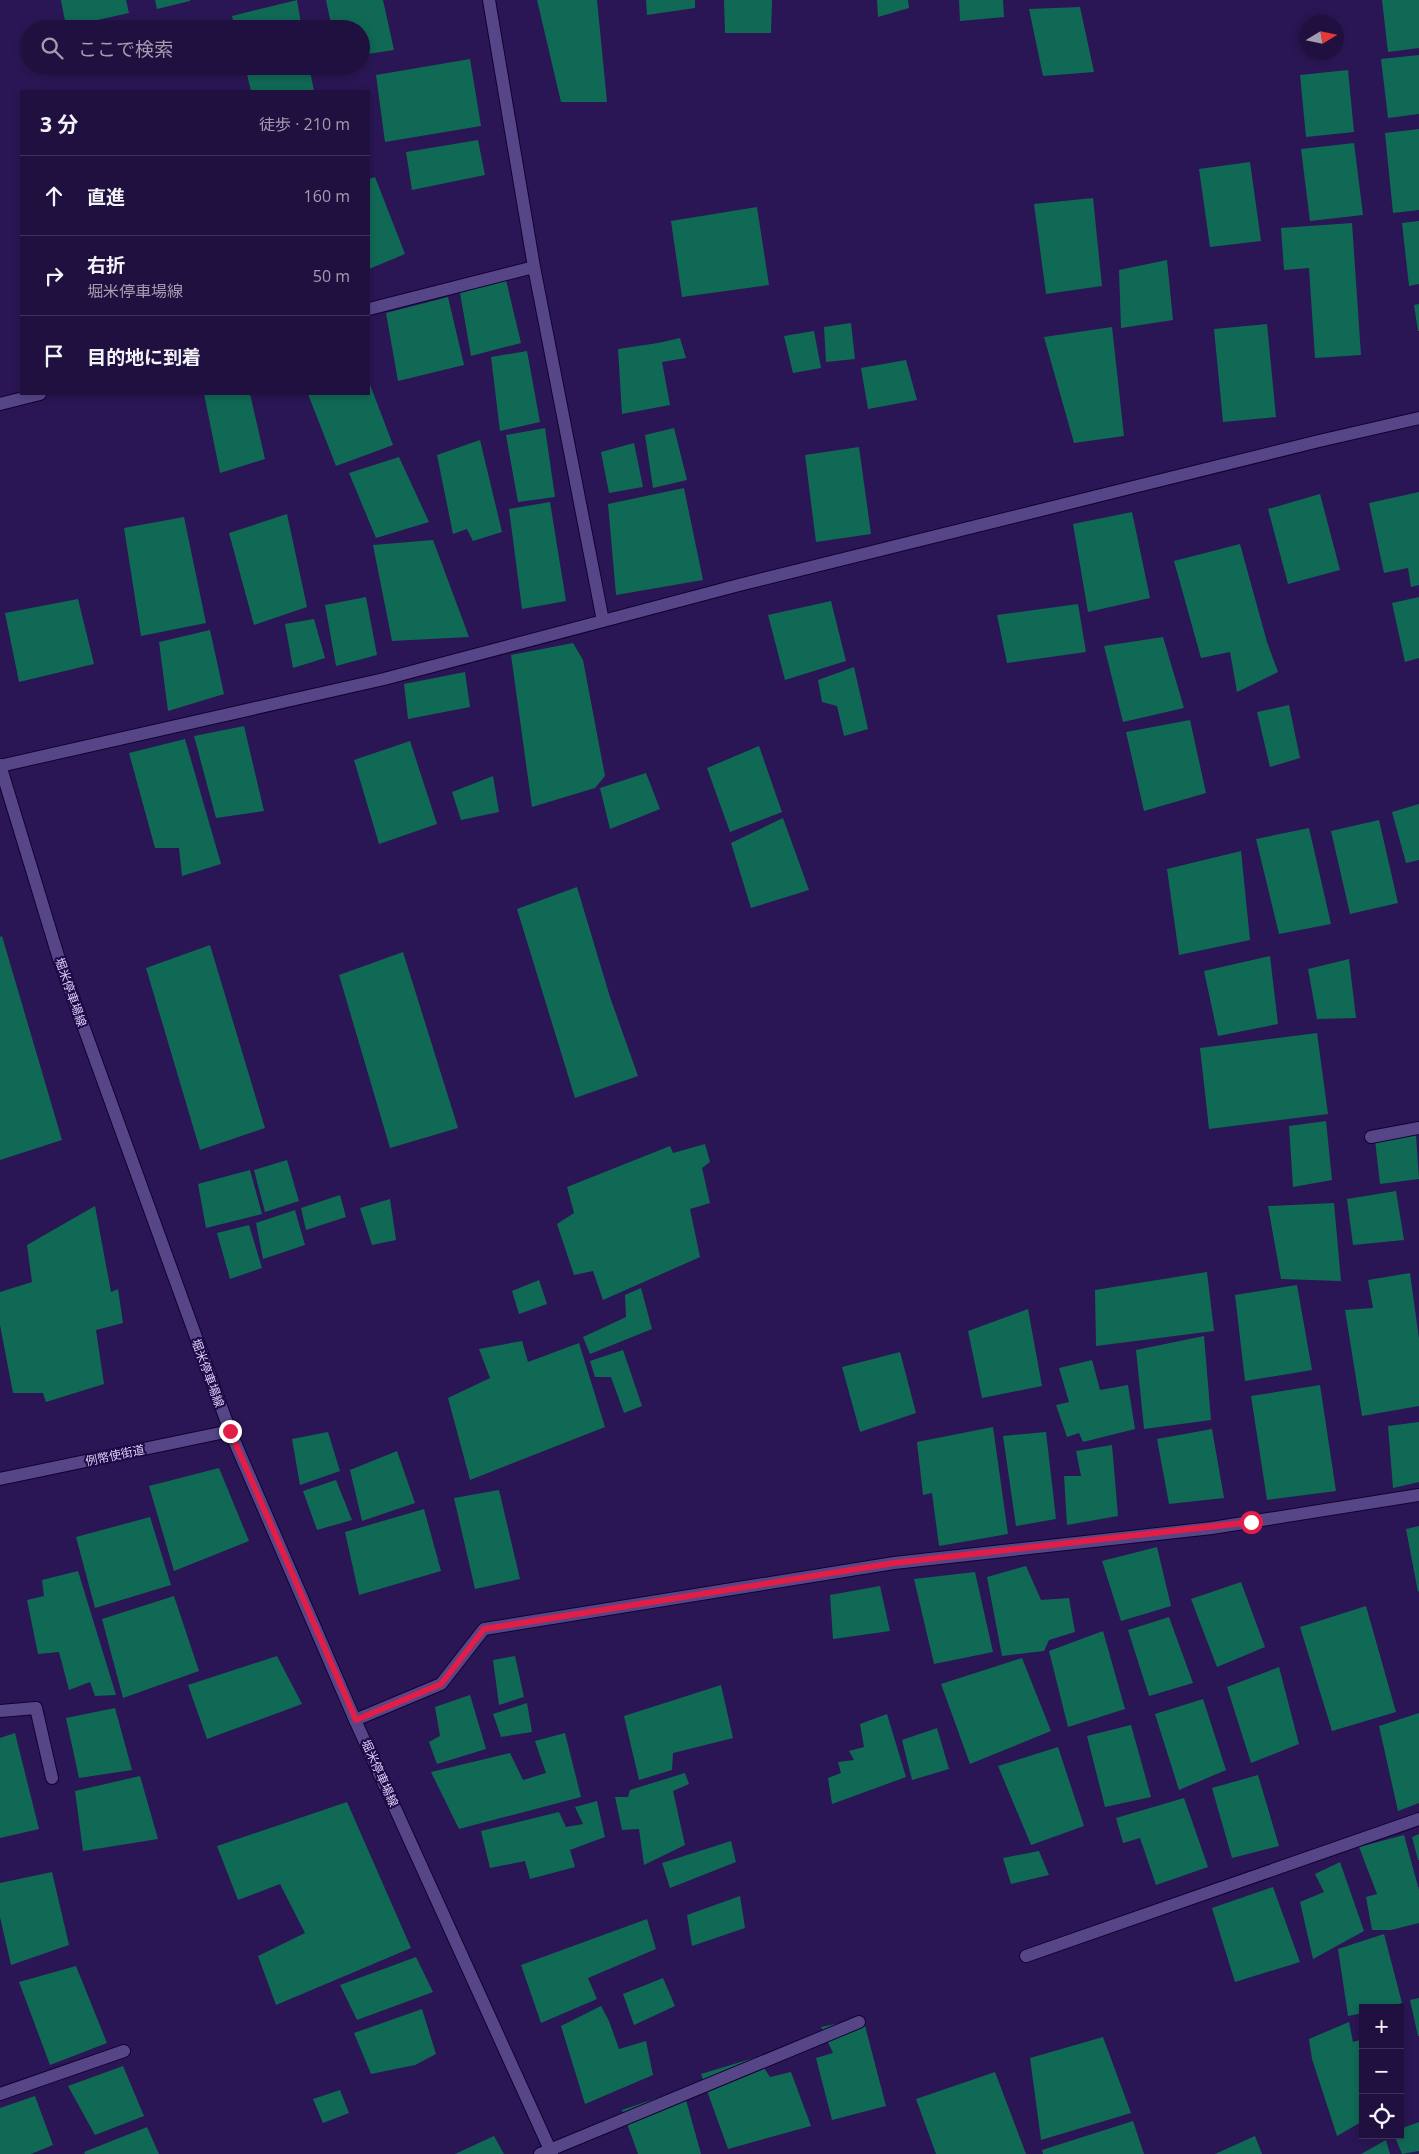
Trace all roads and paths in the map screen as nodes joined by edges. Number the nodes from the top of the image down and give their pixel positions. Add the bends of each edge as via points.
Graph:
1 (489, 0) edge
2 (534, 267) junction
3 (370, 309) edge
4 (36, 395) edge
5 (0, 404) edge
6 (1419, 418) edge
7 (603, 621) junction
8 (0, 765) edge
9 (1419, 1128) edge
10 (1371, 1137) dead end
11 (230, 1431) junction
12 (0, 1479) edge
13 (1419, 1495) edge
14 (0, 1711) edge
15 (356, 1720) junction
16 (52, 1778) dead end
17 (1419, 1819) edge
18 (1026, 1956) dead end
19 (858, 2022) dead end
20 (124, 2051) dead end
21 (0, 2094) edge
22 (548, 2153) edge

1 - 2 street
2 - 3 street
2 - 7 street
4 - 5 street
6 - 7 street
7 - 8 street via 384,679
8 - 11 street, 堀米停車場線 via 59,959
9 - 10 street
11 - 12 street, 例幣使街道
11 - 15 street, 堀米停車場線
13 - 15 street via 1212,1528 894,1563 484,1629 441,1684
14 - 16 street via 36,1708
15 - 22 street, 堀米停車場線
17 - 18 street
19 - 22 street
20 - 21 street

